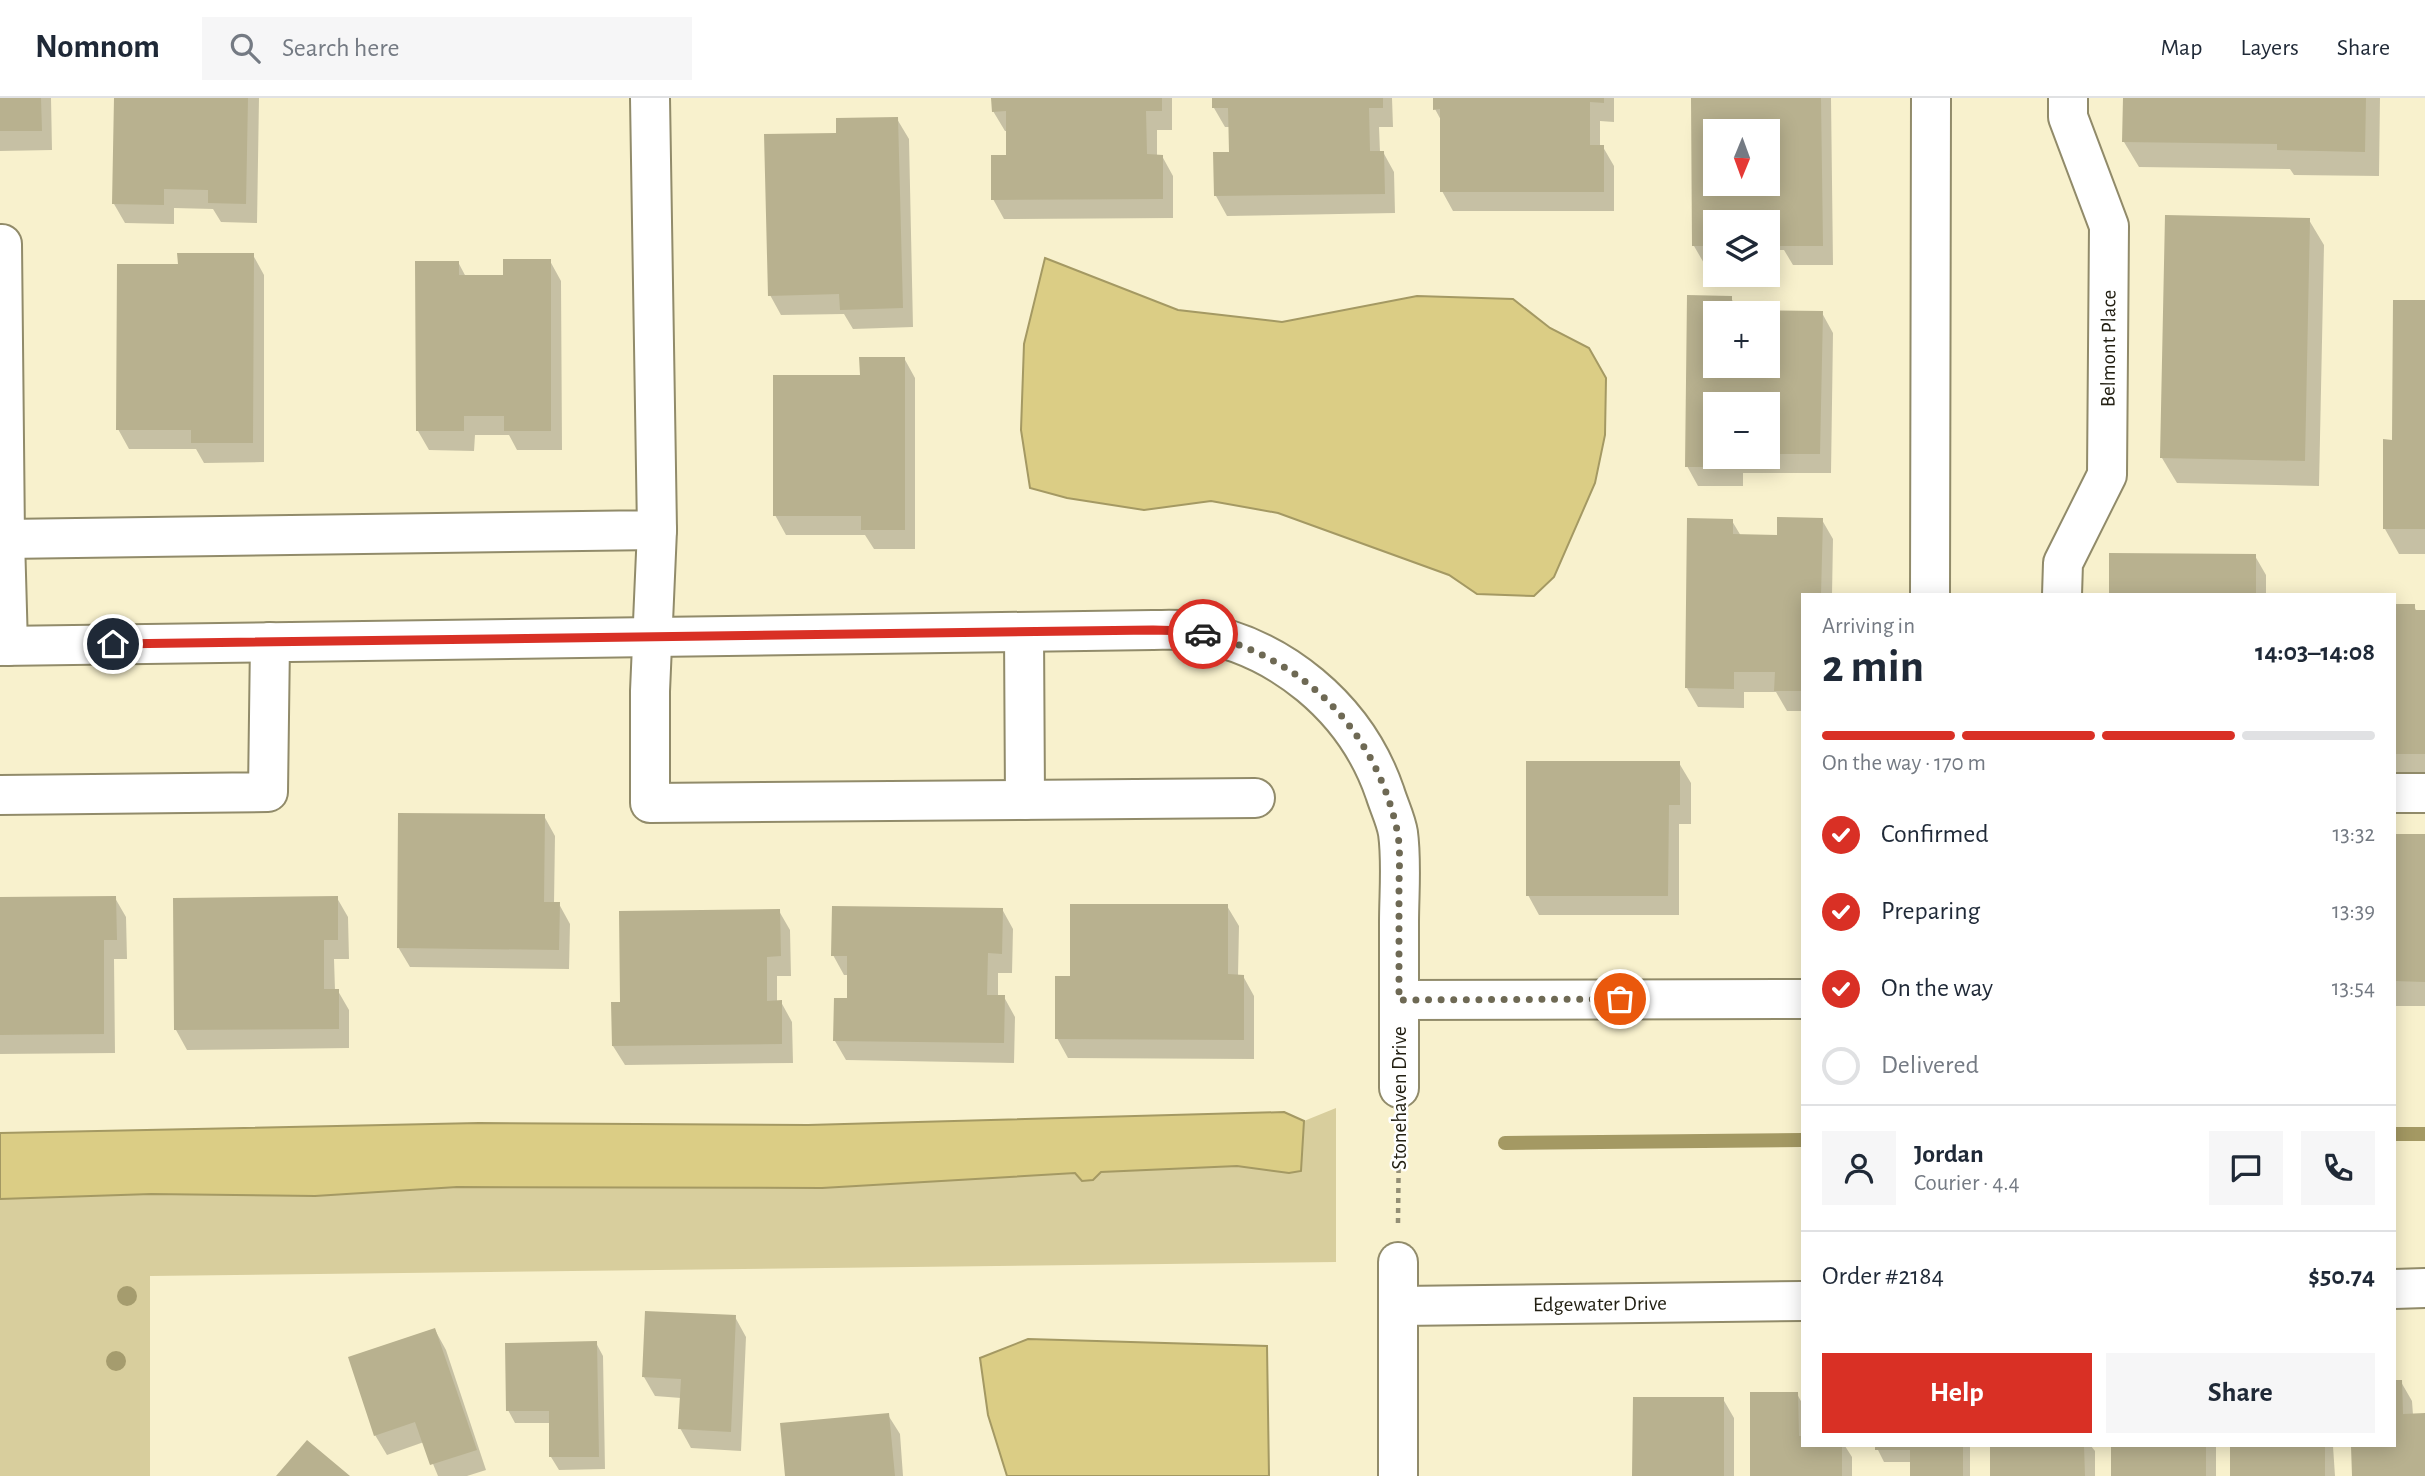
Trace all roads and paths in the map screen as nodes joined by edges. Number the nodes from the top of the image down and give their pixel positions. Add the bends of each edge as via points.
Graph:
1 (650, 98) edge
2 (1931, 98) edge
3 (2068, 98) edge
4 (0, 244) edge
5 (657, 530) junction
6 (5, 539) junction
7 (1930, 593) edge
8 (2062, 593) edge
9 (1024, 632) junction
10 (652, 638) junction
11 (270, 642) junction
12 (4, 646) edge
13 (2396, 793) edge
14 (2425, 793) edge
15 (0, 795) edge
16 (1255, 798) dead end
17 (1025, 800) junction
18 (1801, 999) edge
19 (1399, 1000) junction
20 (1399, 1088) joint
21 (1398, 1262) joint
22 (2425, 1288) edge
23 (2396, 1289) edge
24 (1801, 1301) edge
25 (1399, 1306) junction
26 (1398, 1476) edge

1 - 5 street
2 - 7 street
3 - 8 street, Belmont Place via 2068,117 2109,226 2108,475 2063,563
4 - 6 street
5 - 6 street
5 - 10 street
6 - 12 street
9 - 10 street, Stonehaven Drive
9 - 17 street
9 - 19 street, Stonehaven Drive via 1189,631 1249,648 1303,679 1326,699 1371,757 1398,831
10 - 11 street, Stonehaven Drive
10 - 17 street via 650,803
11 - 12 street, Stonehaven Drive
11 - 15 street via 268,792
13 - 14 street
16 - 17 street
18 - 19 street
19 - 20 street, Stonehaven Drive
20 - 21 path, Stonehaven Drive
21 - 25 street
22 - 23 street
24 - 25 street, Edgewater Drive
25 - 26 street

